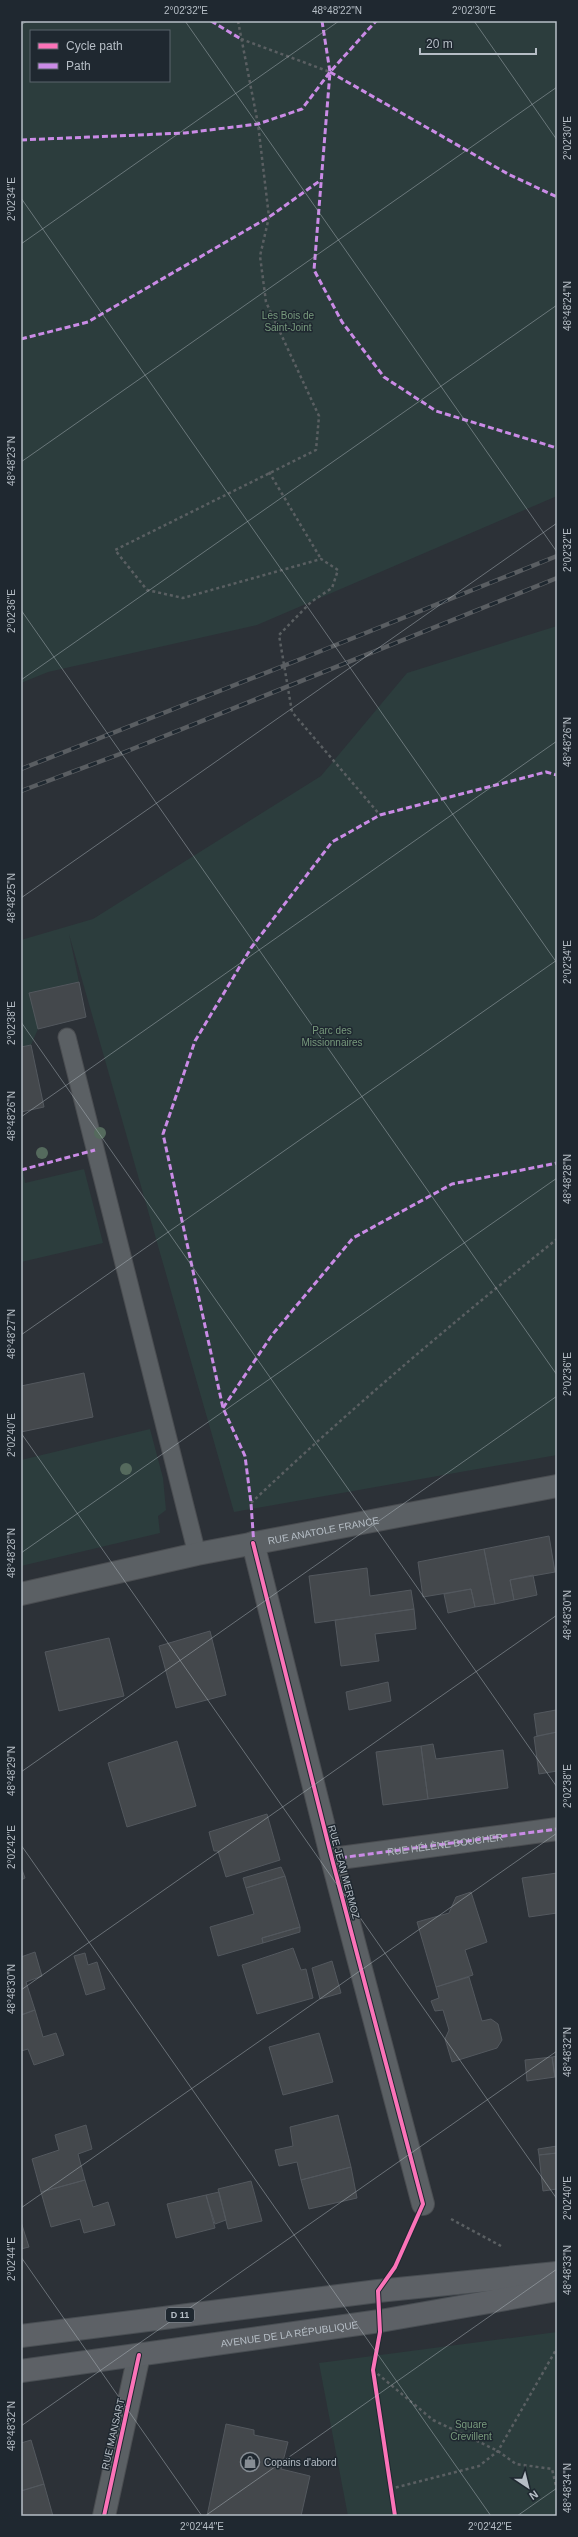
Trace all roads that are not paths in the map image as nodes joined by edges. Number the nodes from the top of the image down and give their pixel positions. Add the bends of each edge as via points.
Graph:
1 (67, 1037) dead end
2 (557, 1486) edge
3 (253, 1543) junction
4 (197, 1554) junction
5 (21, 1594) edge
6 (557, 1829) edge
7 (332, 1859) junction
8 (424, 2204) road end
9 (557, 2273) edge
10 (557, 2290) edge
11 (21, 2336) edge
12 (139, 2355) junction
13 (21, 2371) edge
14 (104, 2516) edge

1 - 4 lane
2 - 3 street, RUE ANATOLE FRANCE
3 - 4 street, RUE ANATOLE FRANCE
3 - 7 street, RUE JEAN MERMOZ
4 - 5 street, RUE ANATOLE FRANCE
6 - 7 street, RUE HÉLÈNE BOUCHER
7 - 8 street, RUE JEAN MERMOZ
9 - 11 main road, D 11 via 378,2291
10 - 12 main road, AVENUE DE LA RÉPUBLIQUE via 380,2321
12 - 13 main road, AVENUE DE LA RÉPUBLIQUE
12 - 14 street, RUE MANSART

